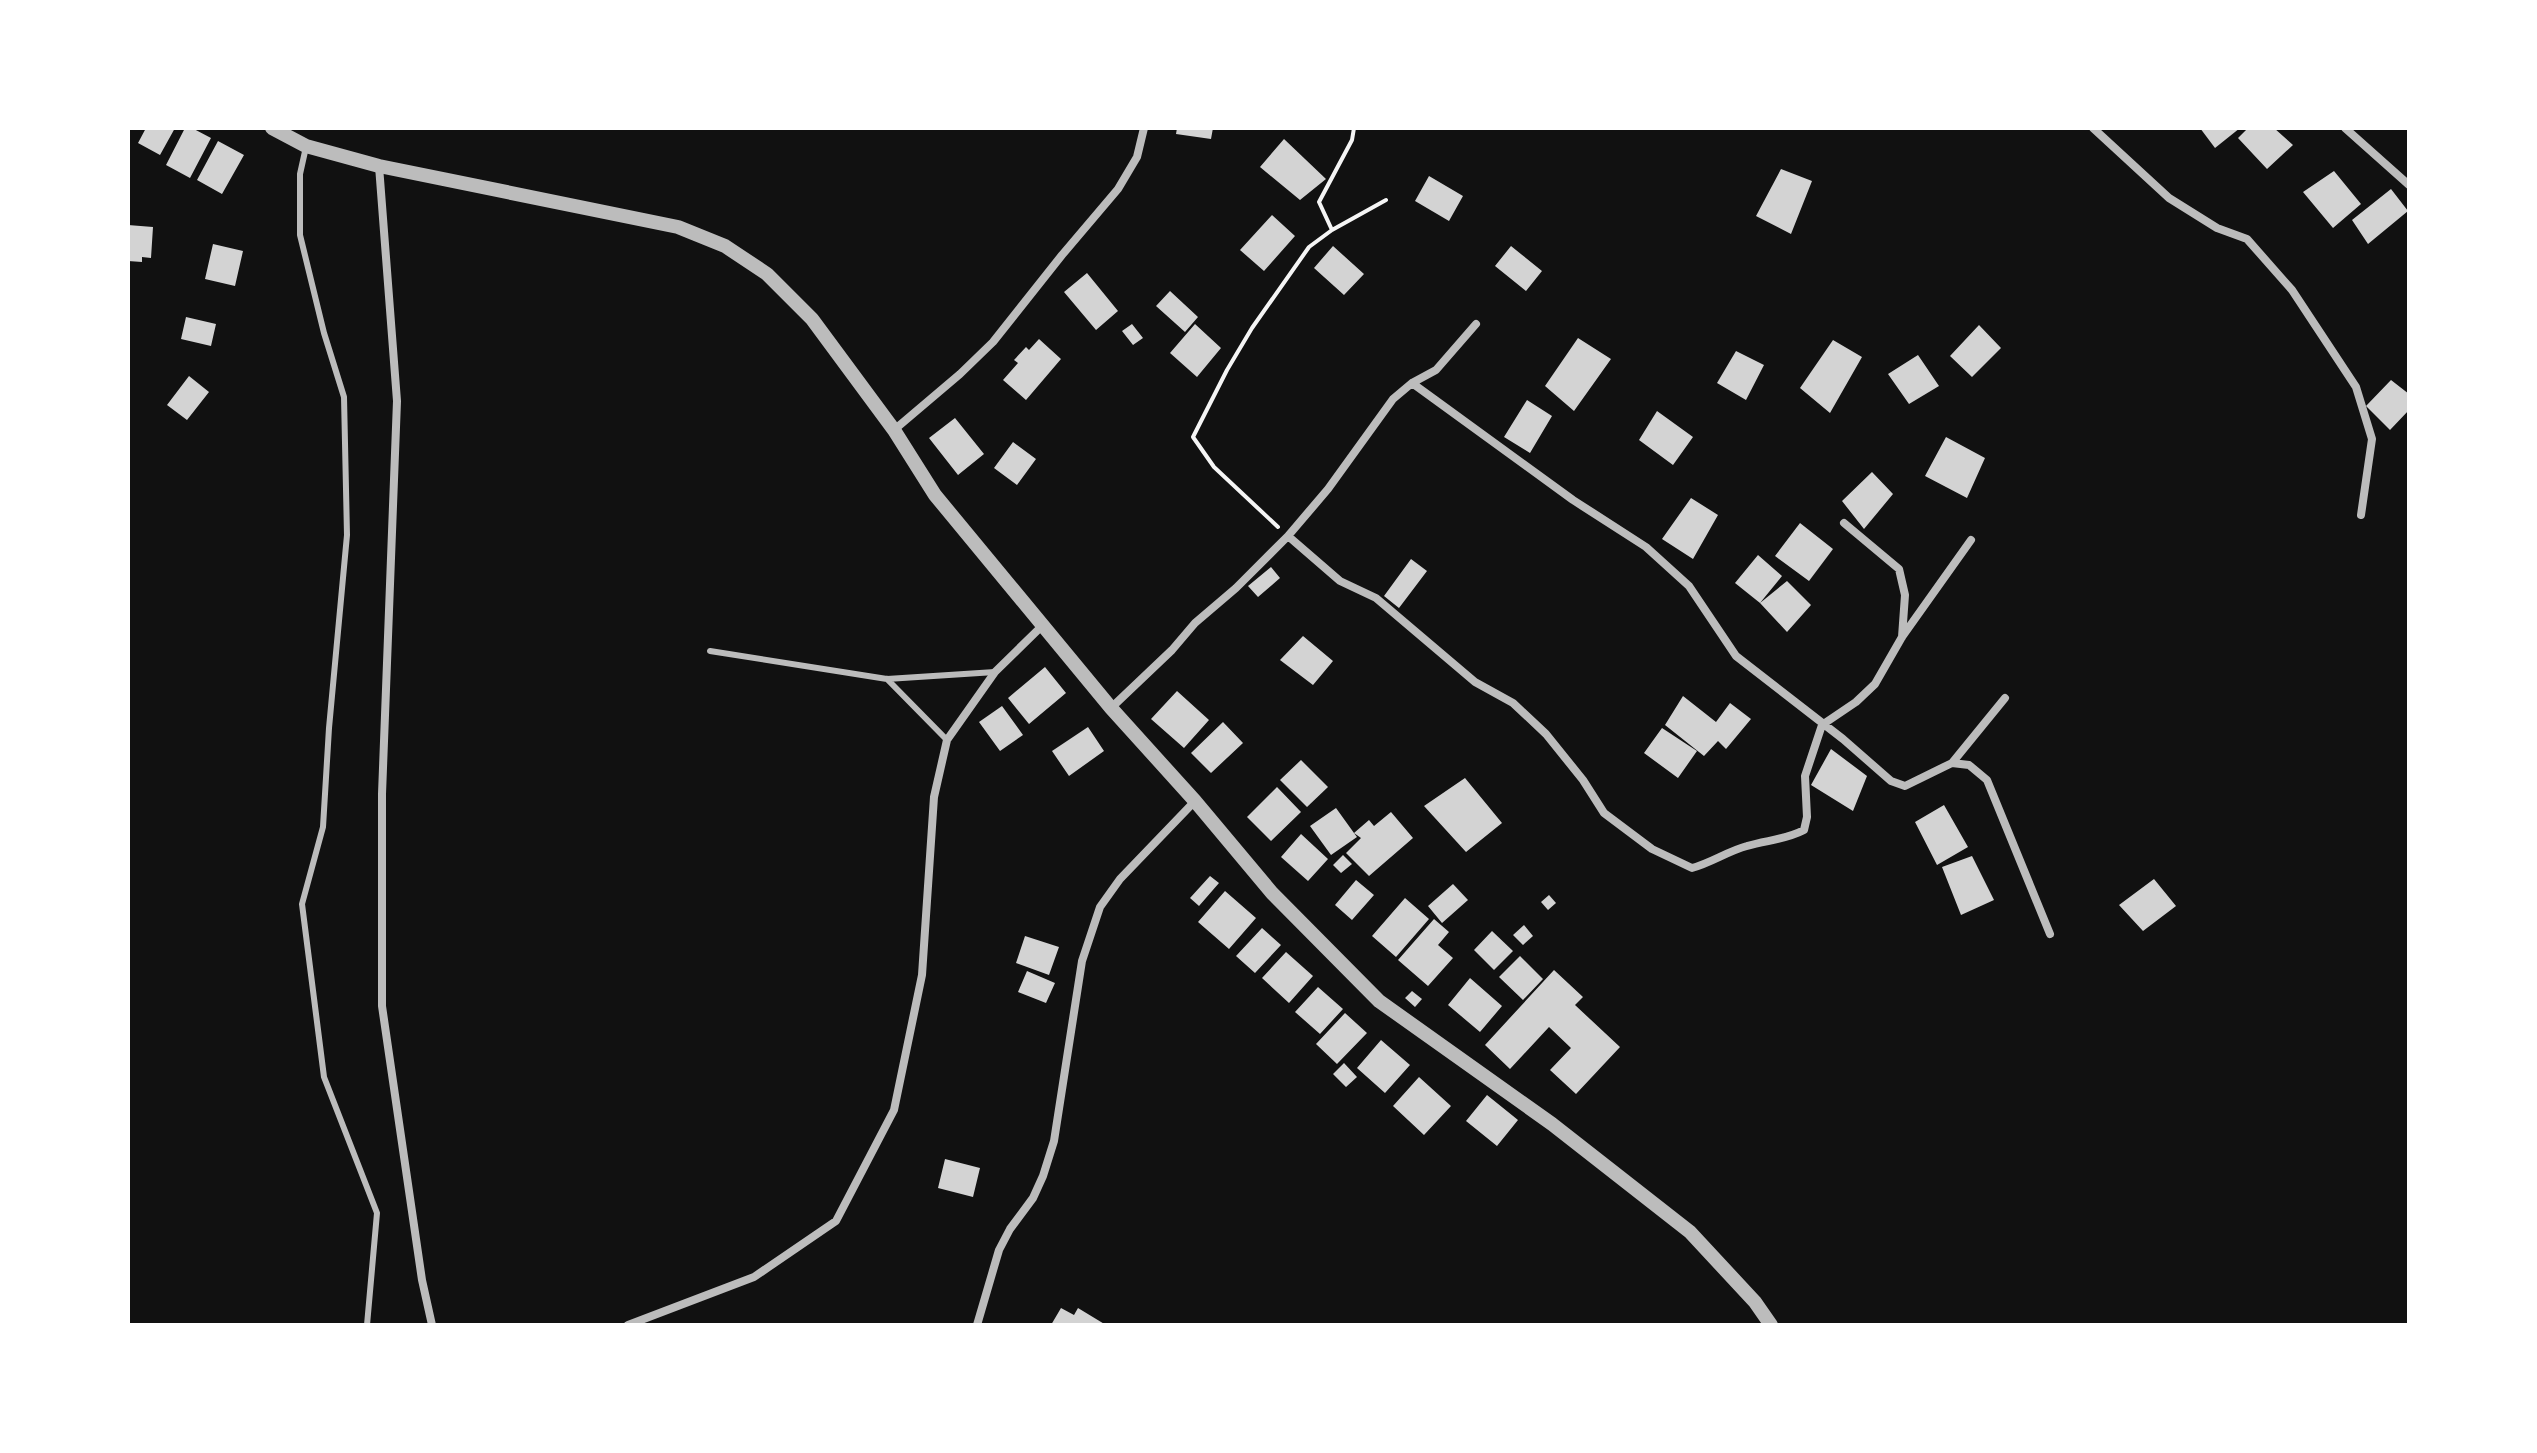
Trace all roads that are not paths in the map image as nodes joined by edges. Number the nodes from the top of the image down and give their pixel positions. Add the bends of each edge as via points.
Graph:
1 (272, 128) edge
2 (1144, 128) edge
3 (2093, 128) edge
4 (2345, 128) edge
5 (306, 146) junction
6 (379, 166) junction
7 (2409, 185) edge
8 (1476, 324) dead end
9 (1412, 383) junction
10 (894, 430) junction
11 (2361, 515) dead end
12 (1844, 523) dead end
13 (1288, 536) junction
14 (1971, 540) dead end
15 (1043, 625) junction
16 (1902, 637) junction
17 (710, 651) dead end
18 (995, 672) junction
19 (887, 679) junction
20 (2005, 698) dead end
21 (1111, 708) junction
22 (1822, 725) junction
23 (947, 740) junction
24 (1952, 763) junction
25 (1195, 801) junction
26 (2050, 934) dead end
27 (367, 1325) edge
28 (432, 1325) edge
29 (628, 1325) edge
30 (977, 1325) edge
31 (1771, 1325) edge

1 - 5 street
2 - 10 street via 1137,157 1118,189 993,342
3 - 11 street via 2169,198 2217,228 2247,239 2292,290 2356,387 2372,439
4 - 7 street
5 - 6 street
5 - 27 lane via 300,174 300,235 344,397 347,535 323,827 302,904 324,1077 377,1213
6 - 10 street via 678,227 725,246 767,274 812,319
6 - 28 street via 397,401 382,794 382,1006
8 - 9 street via 1436,370
9 - 13 street via 1393,399
9 - 22 street via 1646,547 1689,586 1736,656
10 - 15 street via 935,495
12 - 16 street via 1899,569 1905,595
13 - 21 street
13 - 22 street via 1340,581 1376,598 1475,682 1513,703 1546,734 1604,813 1652,849 1692,868 1804,830 1805,776
14 - 16 street
15 - 18 street
15 - 21 street
16 - 22 street via 1875,684
17 - 19 lane
18 - 19 lane
18 - 23 street
19 - 23 lane
20 - 24 street
21 - 25 street
22 - 24 street via 1891,781 1905,786
23 - 29 street via 934,797 922,975 894,1110 836,1221 754,1277
24 - 26 street via 1969,765 1987,780
25 - 30 street via 1100,907 1082,961 1054,1141 1033,1198 999,1250
25 - 31 street via 1272,893 1379,1001 1552,1124 1690,1232

